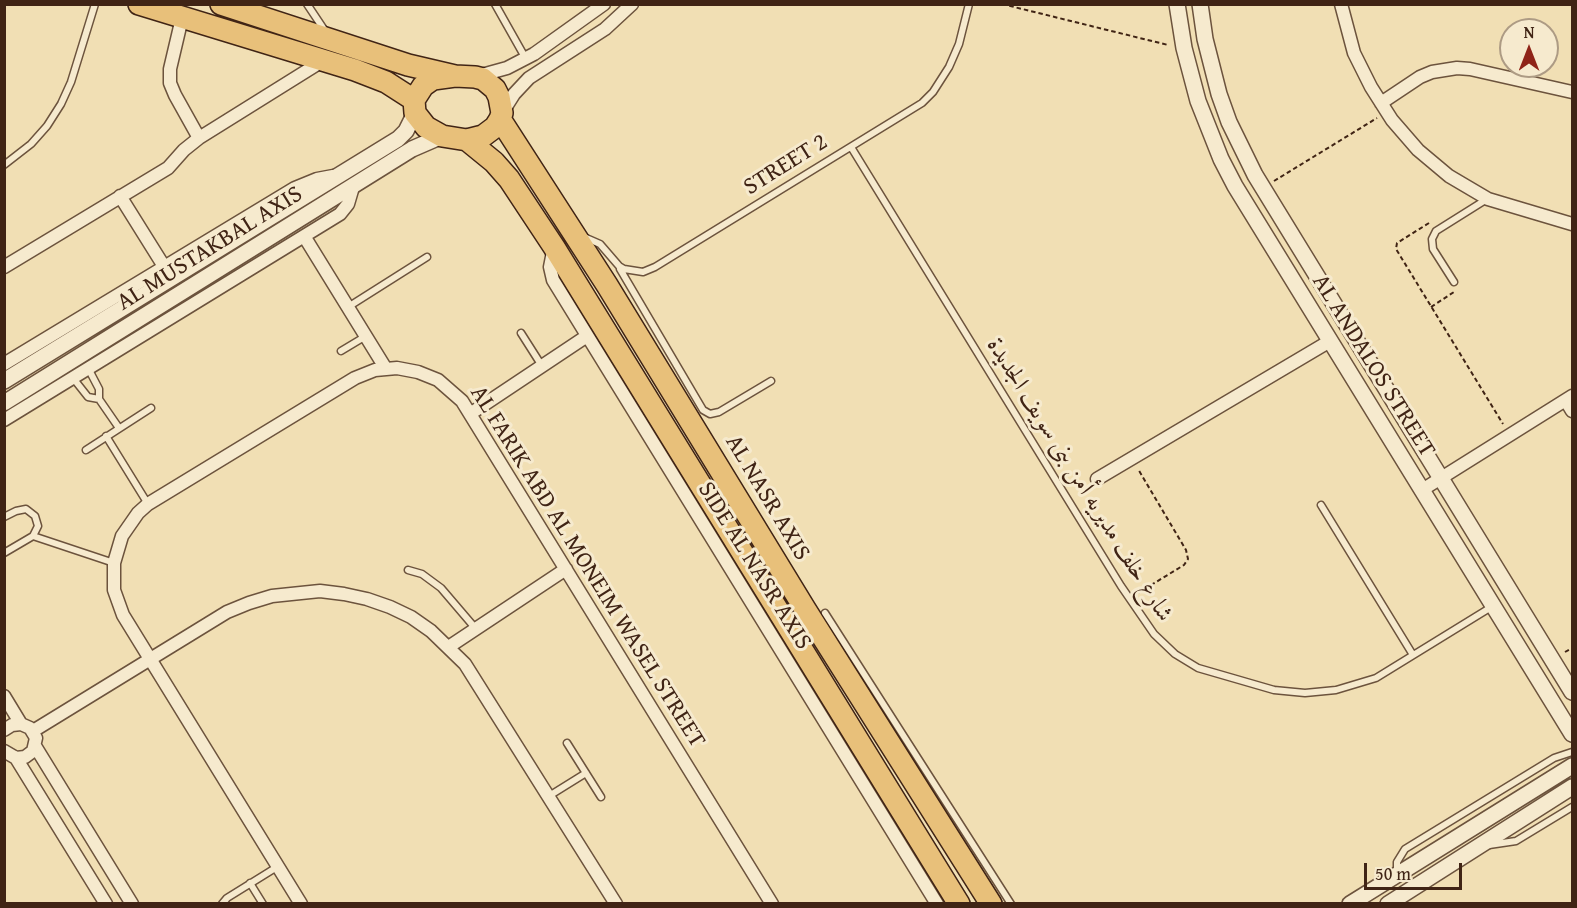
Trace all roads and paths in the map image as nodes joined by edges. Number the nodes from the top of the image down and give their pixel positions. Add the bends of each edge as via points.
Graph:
1 (95, 4) edge
2 (139, 4) edge
3 (221, 4) edge
4 (307, 4) edge
5 (495, 4) edge
6 (604, 4) edge
7 (632, 4) edge
8 (969, 4) edge
9 (1002, 4) edge
10 (1177, 4) edge
11 (1200, 4) edge
12 (1341, 4) edge
13 (182, 18) junction
14 (333, 41) junction
15 (1184, 48) junction
16 (526, 59) junction
17 (324, 60) junction
18 (465, 76) junction
19 (1572, 92) edge
20 (415, 107) junction
21 (1384, 107) junction
22 (501, 116) junction
23 (442, 136) junction
24 (199, 138) junction
25 (467, 140) junction
26 (851, 147) junction
27 (524, 156) junction
28 (4, 165) edge
29 (501, 170) junction
30 (353, 187) junction
31 (1262, 188) junction
32 (120, 196) junction
33 (1488, 199) junction
34 (1437, 218) dead end
35 (1572, 224) edge
36 (304, 236) junction
37 (575, 236) junction
38 (554, 247) junction
39 (428, 257) dead end
40 (186, 261) junction
41 (619, 266) junction
42 (4, 267) edge
43 (165, 268) junction
44 (1454, 282) joint
45 (348, 307) junction
46 (1431, 307) junction
47 (521, 333) dead end
48 (366, 336) junction
49 (587, 336) junction
50 (1330, 341) junction
51 (341, 351) dead end
52 (4, 364) edge
53 (542, 366) junction
54 (88, 368) junction
55 (386, 369) junction
56 (74, 378) junction
57 (4, 381) edge
58 (771, 381) dead end
59 (99, 399) junction
60 (4, 403) edge
61 (1570, 403) edge
62 (151, 408) dead end
63 (470, 414) junction
64 (4, 420) edge
65 (119, 428) junction
66 (1510, 435) junction
67 (106, 436) junction
68 (86, 450) dead end
69 (1131, 458) junction
70 (1441, 478) junction
71 (1097, 479) dead end
72 (1422, 490) junction
73 (148, 504) junction
74 (1321, 506) dead end
75 (4, 517) edge
76 (33, 536) junction
77 (4, 553) edge
78 (114, 563) junction
79 (566, 569) junction
80 (408, 570) dead end
81 (1121, 586) junction
82 (1512, 594) junction
83 (1494, 605) junction
84 (805, 609) junction
85 (825, 613) dead end
86 (784, 621) junction
87 (476, 629) junction
88 (450, 646) junction
89 (1413, 655) junction
90 (150, 659) junction
91 (1572, 692) edge
92 (4, 696) edge
93 (21, 724) junction
94 (4, 730) edge
95 (33, 731) junction
96 (1572, 734) edge
97 (567, 743) dead end
98 (35, 746) junction
99 (1572, 752) edge
100 (10, 755) edge
101 (1572, 766) edge
102 (586, 773) junction
103 (1572, 787) edge
104 (549, 796) junction
105 (601, 797) dead end
106 (1572, 807) edge
107 (1482, 844) junction
108 (278, 866) junction
109 (1397, 874) junction
110 (250, 884) junction
111 (614, 900) edge
112 (106, 903) edge
113 (132, 903) edge
114 (222, 903) edge
115 (263, 903) edge
116 (301, 903) edge
117 (599, 903) edge
118 (772, 903) edge
119 (937, 903) edge
120 (959, 903) edge
121 (991, 903) edge
122 (1011, 903) edge
123 (1350, 903) edge
124 (1388, 903) edge

1 - 28 lane via 61,105 31,144
2 - 13 highway
3 - 14 highway
4 - 14 lane
5 - 16 lane
6 - 16 street
7 - 22 street via 605,29 529,78
8 - 26 lane, STREET 2 via 955,56 933,92 922,103
9 - 15 path
10 - 15 street, AL ANDALOS STREET
11 - 31 street, AL ANDALOS STREET via 1219,94
12 - 21 street via 1354,53
13 - 17 highway
13 - 24 street via 170,83
14 - 18 highway via 408,65
15 - 50 street, AL ANDALOS STREET via 1198,101 1221,159
16 - 18 street via 507,68
17 - 20 highway via 371,75 400,91
17 - 24 street
18 - 20 highway via 428,82 420,89
18 - 22 highway via 483,79 495,89 502,105
19 - 21 street via 1457,68 1431,72
20 - 23 highway via 426,127
20 - 40 street, AL MUSTAKBAL AXIS via 406,131 398,139
21 - 31 path
21 - 33 street via 1404,135 1433,164
22 - 25 highway via 489,132
22 - 27 highway, AL NASR AXIS
23 - 25 highway
23 - 30 street, AL MUSTAKBAL AXIS via 419,145
24 - 32 street via 168,168
25 - 29 highway, AL NASR AXIS
26 - 41 lane, STREET 2 via 649,270 636,272
26 - 81 lane, شارع خلف مديريه أمن بنى سويف الجديدة
27 - 29 highway
27 - 37 highway, AL NASR AXIS
29 - 38 highway, AL NASR AXIS
30 - 36 street via 343,211
30 - 60 street, AL MUSTAKBAL AXIS
31 - 70 street, AL ANDALOS STREET
32 - 42 street
32 - 43 street
33 - 35 street
33 - 44 lane via 1434,235 1433,249
34 - 46 path via 1395,247
36 - 45 street
36 - 54 street
37 - 41 lane via 600,244
37 - 84 highway, AL NASR AXIS
38 - 49 street, SIDE AL NASR AXIS via 551,276
38 - 86 highway, AL NASR AXIS
39 - 45 lane
40 - 43 street
40 - 57 street, AL MUSTAKBAL AXIS
41 - 58 lane via 703,410 710,414 719,412
43 - 52 street
44 - 46 path via 1452,294
45 - 48 street
46 - 66 path
47 - 53 lane
48 - 51 lane
48 - 55 street
49 - 53 street
49 - 119 street, SIDE AL NASR AXIS
50 - 69 street
50 - 72 street, AL ANDALOS STREET
53 - 63 street
54 - 56 street
54 - 59 lane via 99,389
55 - 63 street, AL FARIK ABD AL MONEIM WASEL STREET via 408,369 438,380 455,393
55 - 73 street, AL FARIK ABD AL MONEIM WASEL STREET via 355,378
56 - 59 lane via 88,397
56 - 64 street
59 - 65 lane
61 - 66 street
62 - 65 lane
63 - 79 street, AL FARIK ABD AL MONEIM WASEL STREET
65 - 67 lane
66 - 70 street
67 - 68 lane
67 - 73 lane
69 - 71 street
69 - 81 path via 1188,559 1140,592 1129,593
70 - 72 street
70 - 82 street, AL ANDALOS STREET
72 - 83 street, AL ANDALOS STREET
73 - 78 street, AL FARIK ABD AL MONEIM WASEL STREET via 129,524 116,549
74 - 89 lane
75 - 76 lane via 21,509 31,512 38,526
76 - 77 lane
76 - 78 lane
78 - 90 street, AL FARIK ABD AL MONEIM WASEL STREET via 118,603
79 - 87 street
79 - 118 street, AL FARIK ABD AL MONEIM WASEL STREET
80 - 87 lane via 429,578 441,588
81 - 89 lane, شارع خلف مديريه أمن بنى سويف الجديدة via 1154,634 1174,654 1198,668 1274,690 1320,692 1349,687 1376,678
82 - 83 street
82 - 91 street, AL ANDALOS STREET
83 - 89 lane, شارع خلف مديريه أمن بنى سويف الجديدة
83 - 96 street, AL ANDALOS STREET
84 - 86 highway
84 - 121 highway, AL NASR AXIS
85 - 122 lane
86 - 120 highway, AL NASR AXIS
87 - 88 street
88 - 90 street via 411,617 382,604 344,594 296,592 226,612
88 - 104 street via 479,682
90 - 95 street
90 - 108 street, AL FARIK ABD AL MONEIM WASEL STREET
92 - 93 street
93 - 94 street
93 - 95 street
95 - 98 street
97 - 102 lane
98 - 100 street via 25,757
98 - 113 street
99 - 109 lane via 1554,758 1406,849 1397,862
100 - 112 street
101 - 109 street
102 - 104 lane
102 - 105 lane
103 - 107 street
104 - 111 street
106 - 107 lane via 1516,841
107 - 124 street
108 - 110 lane
108 - 116 street, AL FARIK ABD AL MONEIM WASEL STREET
109 - 123 street
110 - 114 lane
110 - 115 lane
111 - 117 street

